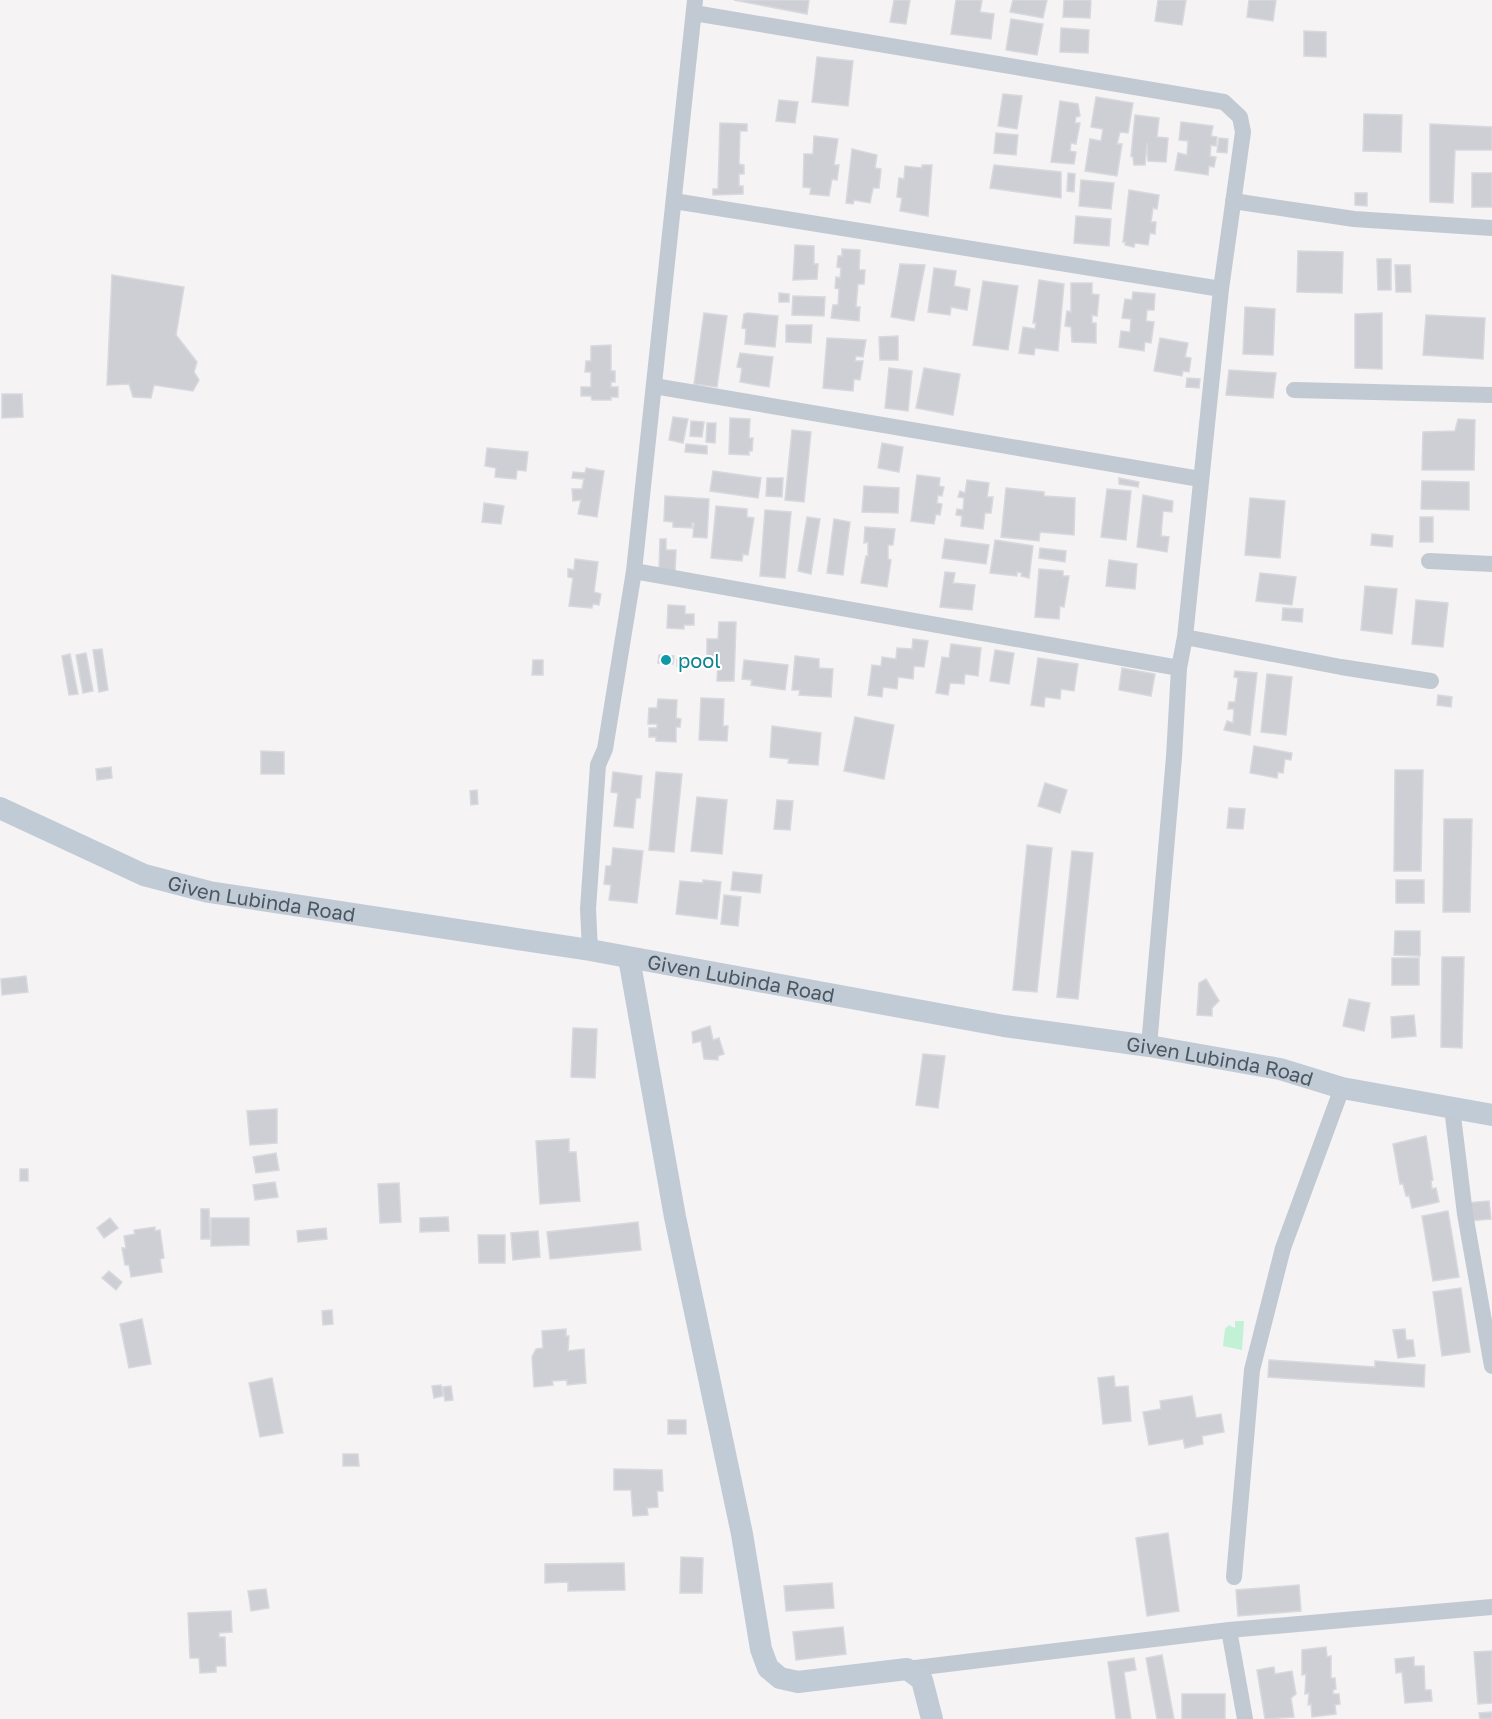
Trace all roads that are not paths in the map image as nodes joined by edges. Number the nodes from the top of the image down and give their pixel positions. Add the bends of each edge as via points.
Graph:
1 (694, 7) edge
2 (674, 201) junction
3 (1233, 201) junction
4 (1492, 228) edge
5 (1221, 289) junction
6 (654, 386) junction
7 (1294, 390) dead end
8 (1492, 395) edge
9 (1200, 479) junction
10 (1429, 561) dead end
11 (1492, 564) edge
12 (634, 571) junction
13 (1185, 637) junction
14 (1179, 668) junction
15 (1431, 681) dead end
16 (0, 808) edge
17 (591, 950) junction
18 (629, 958) junction
19 (1149, 1046) junction
20 (1342, 1088) junction
21 (1452, 1108) junction
22 (1492, 1115) edge
23 (1492, 1366) edge
24 (1234, 1578) dead end
25 (1492, 1607) edge
26 (1229, 1630) junction
27 (921, 1672) junction
28 (932, 1719) edge
29 (1245, 1719) edge

1 - 2 street
1 - 3 street via 1224,102 1240,117 1243,132
2 - 5 street
2 - 6 street
3 - 4 street via 1354,219
3 - 5 street
5 - 9 street
6 - 9 street
6 - 12 street
7 - 8 street
9 - 13 street
10 - 11 street
12 - 14 street
12 - 17 street via 605,749 598,765 588,909
13 - 14 street
13 - 15 street
14 - 19 street
16 - 17 street, Given Lubinda Road via 144,875 181,886 298,908
17 - 18 street, Given Lubinda Road
18 - 19 street, Given Lubinda Road via 1004,1026
18 - 27 street via 677,1227 742,1534 761,1649 768,1668 780,1678 798,1682
19 - 20 street, Given Lubinda Road via 1280,1069
20 - 21 street, Given Lubinda Road
20 - 24 street via 1283,1248 1252,1371
21 - 22 street, Given Lubinda Road
21 - 23 street via 1464,1214
25 - 26 street
26 - 27 street
26 - 29 street
27 - 28 street

